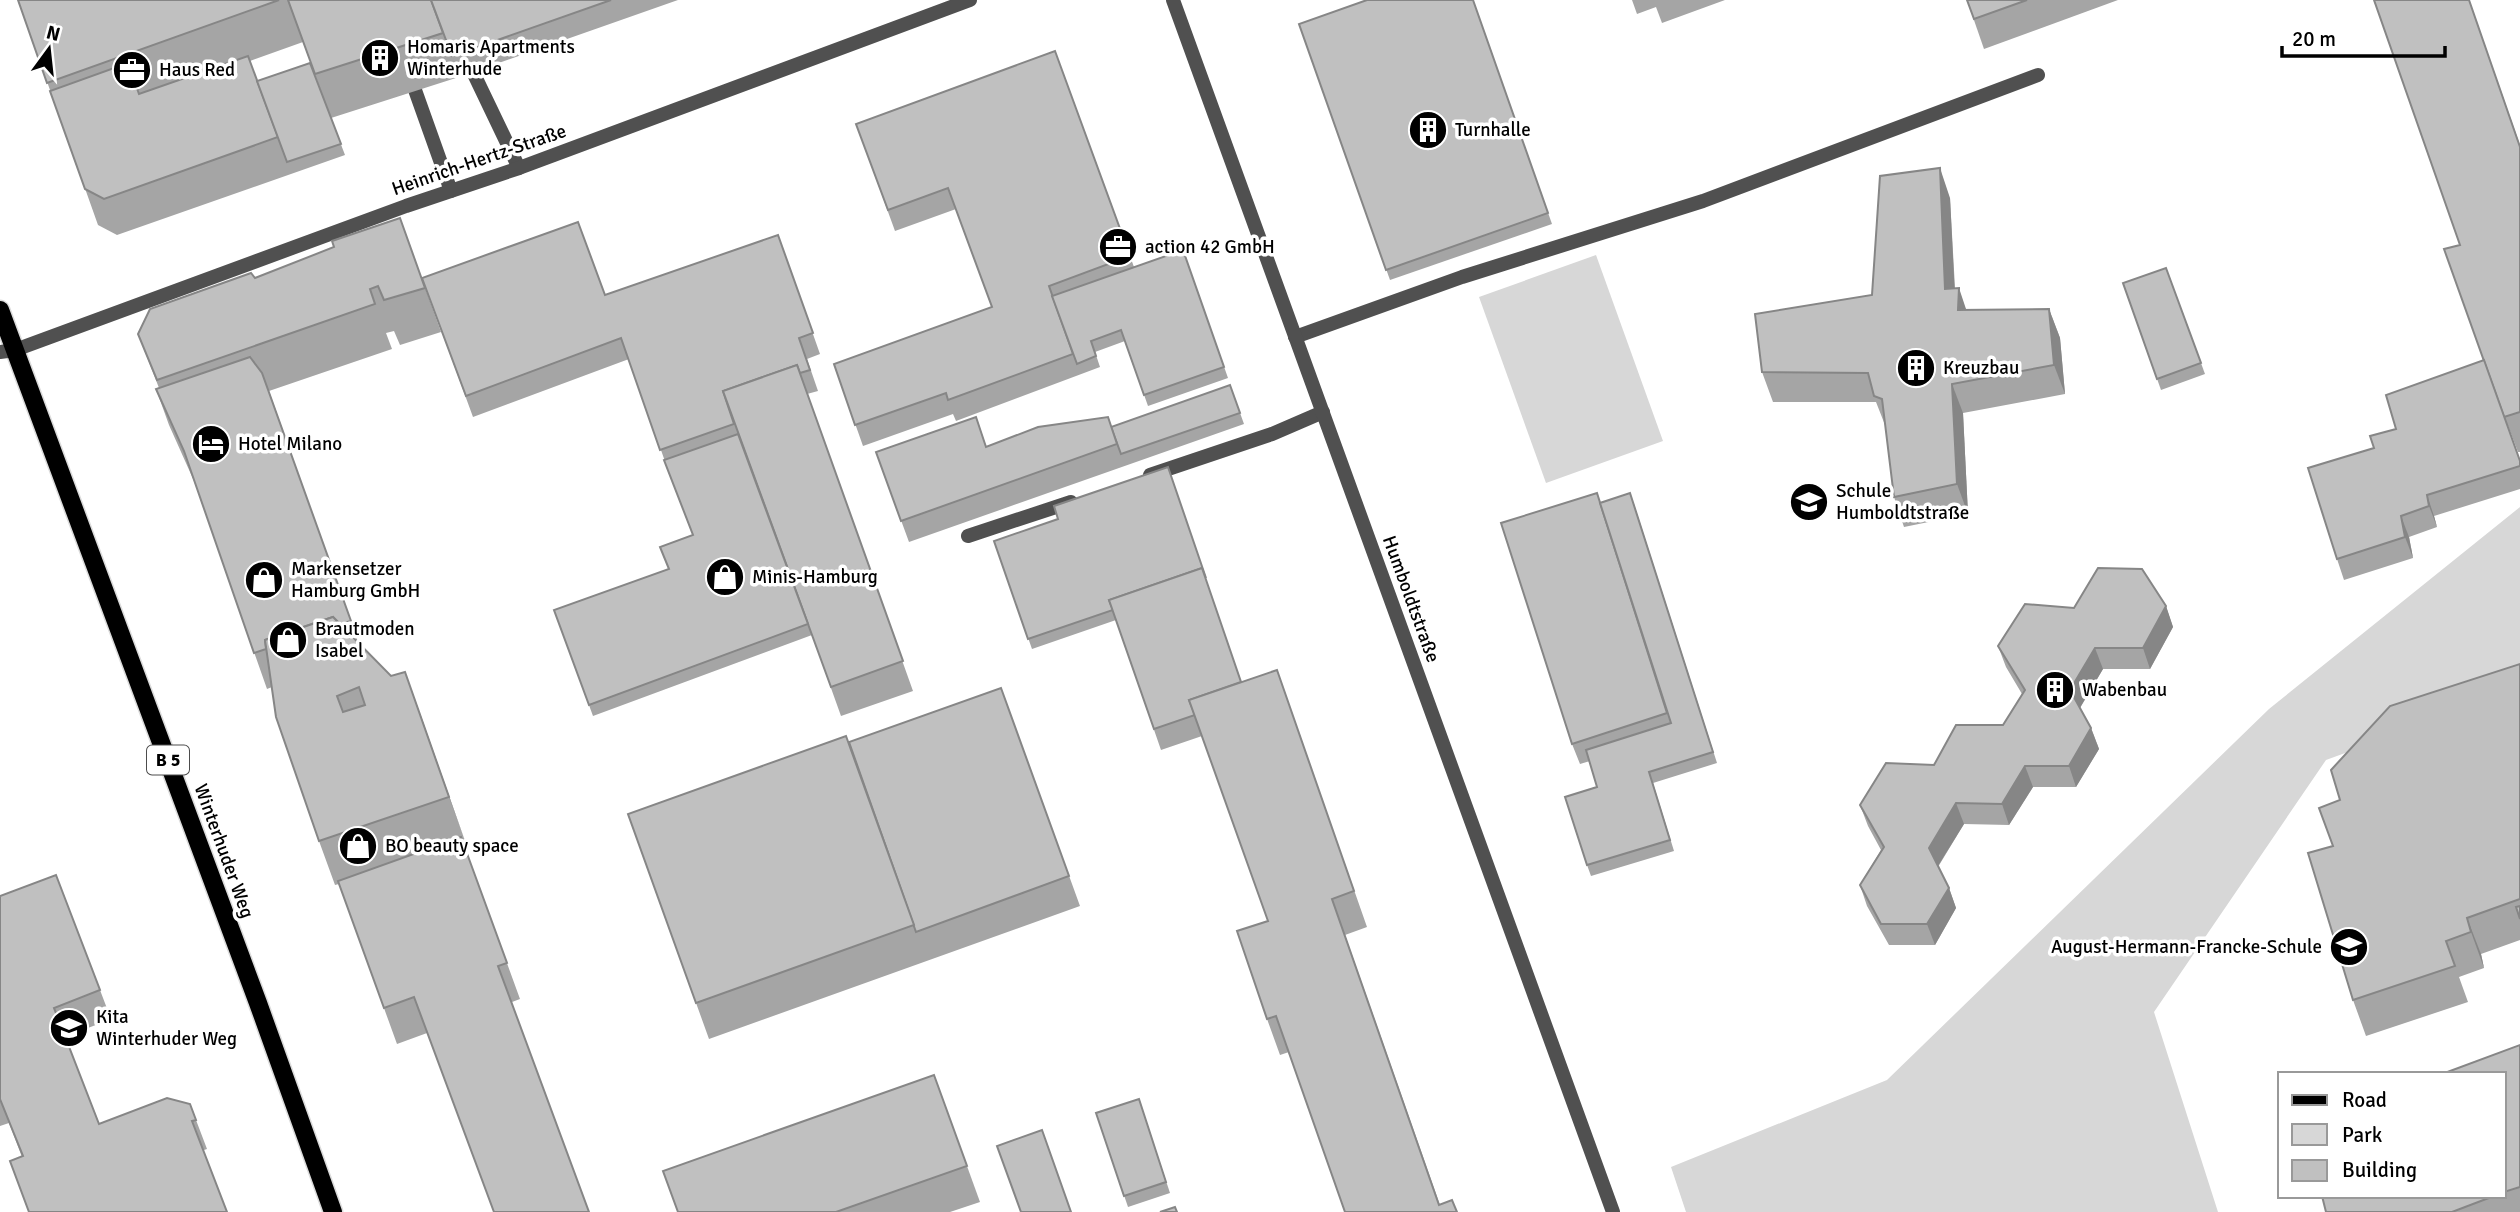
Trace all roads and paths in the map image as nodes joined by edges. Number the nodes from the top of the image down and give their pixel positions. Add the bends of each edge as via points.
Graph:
1 (970, 0) edge
2 (1173, 0) edge
3 (473, 72) edge
4 (2038, 75) dead end
5 (415, 90) edge
6 (519, 168) junction
7 (451, 191) junction
8 (0, 310) edge
9 (1295, 337) junction
10 (7, 351) edge
11 (1323, 412) junction
12 (1140, 478) edge
13 (1087, 496) edge
14 (968, 536) dead end
15 (333, 1212) edge
16 (1613, 1212) edge

1 - 6 street, Heinrich-Hertz-Straße
2 - 9 street, Humboldtstraße
3 - 6 street
4 - 9 street via 1703,201 1462,277
5 - 7 street
6 - 7 street, Heinrich-Hertz-Straße
7 - 10 street, Heinrich-Hertz-Straße
8 - 10 main road, Winterhuder Weg / B 5
9 - 11 street, Humboldtstraße
10 - 15 main road, Winterhuder Weg / B 5 via 253,990
11 - 12 street
11 - 16 street, Humboldtstraße
13 - 14 street

